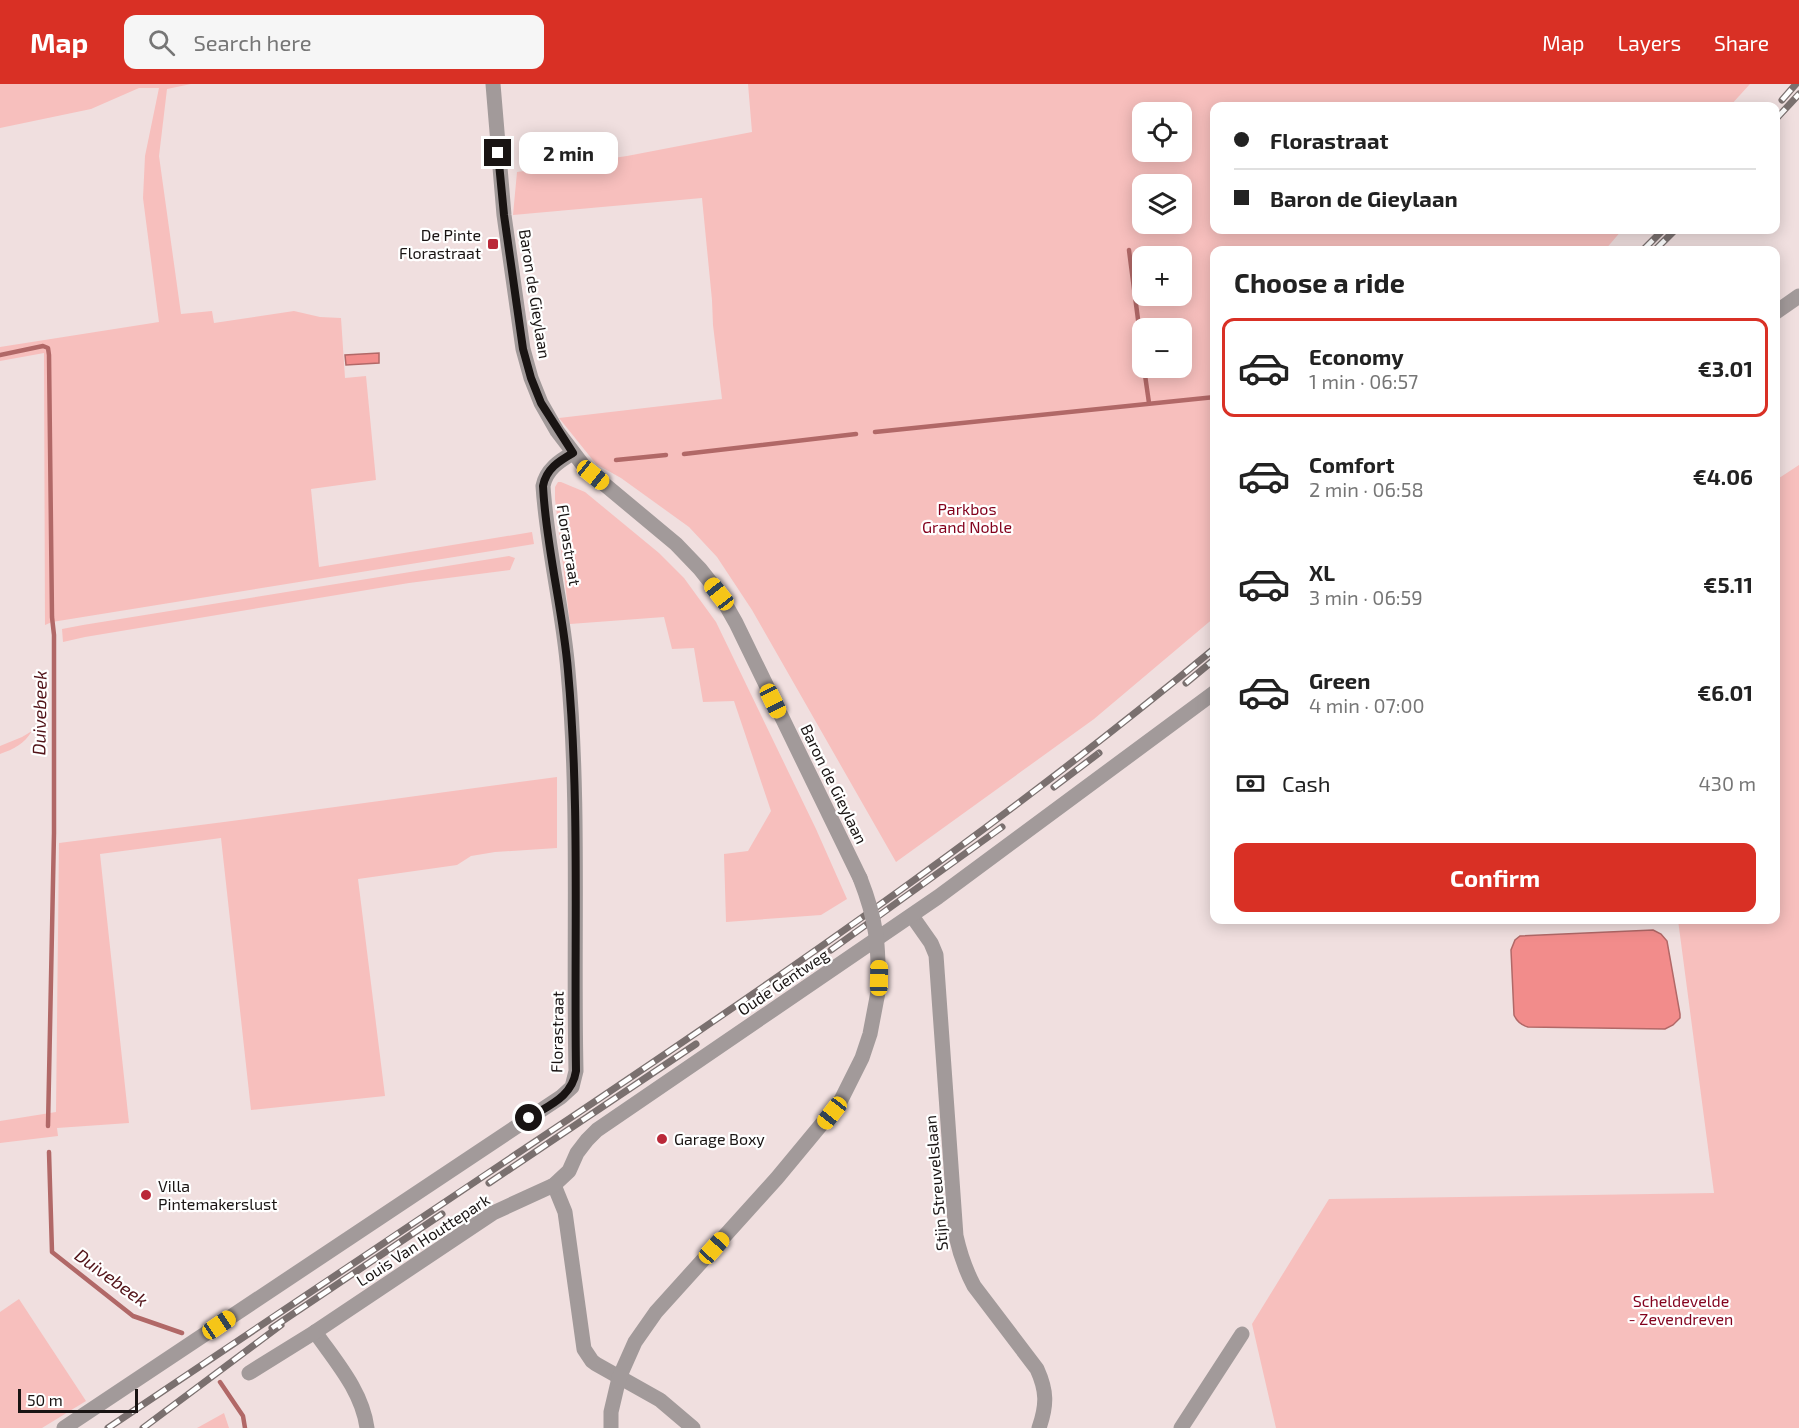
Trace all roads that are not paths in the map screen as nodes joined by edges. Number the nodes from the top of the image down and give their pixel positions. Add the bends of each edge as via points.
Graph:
1 (493, 84) edge
2 (1799, 296) edge
3 (1780, 309) edge
4 (573, 453) junction
5 (1210, 696) edge
6 (912, 916) junction
7 (554, 1185) junction
8 (315, 1332) junction
9 (1242, 1334) dead end
10 (249, 1373) dead end
11 (619, 1377) junction
12 (64, 1428) edge
13 (367, 1428) edge
14 (611, 1428) edge
15 (693, 1428) edge
16 (1039, 1428) edge
17 (1181, 1428) edge

1 - 4 street, Baron de Gieylaan via 501,186 523,349 541,403
2 - 3 street
4 - 11 street, Baron de Gieylaan, bridge via 586,469 676,544 719,594 860,878 876,930 879,965 872,1026 862,1058 840,1102 656,1312 635,1342
4 - 12 street, Florastraat via 551,468 543,486 563,624 573,746 576,1071 572,1087
5 - 6 street, Oude Gentweg
6 - 7 street, Oude Gentweg via 597,1130 577,1153 569,1171
6 - 16 street, Stijn Streuvelslaan via 936,955 960,1254 974,1286 1044,1383 1046,1397
7 - 8 street, Louis Van Houttepark via 493,1213
7 - 11 street via 565,1212 584,1349 592,1361
8 - 10 street, Louis Van Houttepark
8 - 13 street via 351,1382
9 - 17 street
11 - 14 street, Baron de Gieylaan
11 - 15 street via 660,1400

